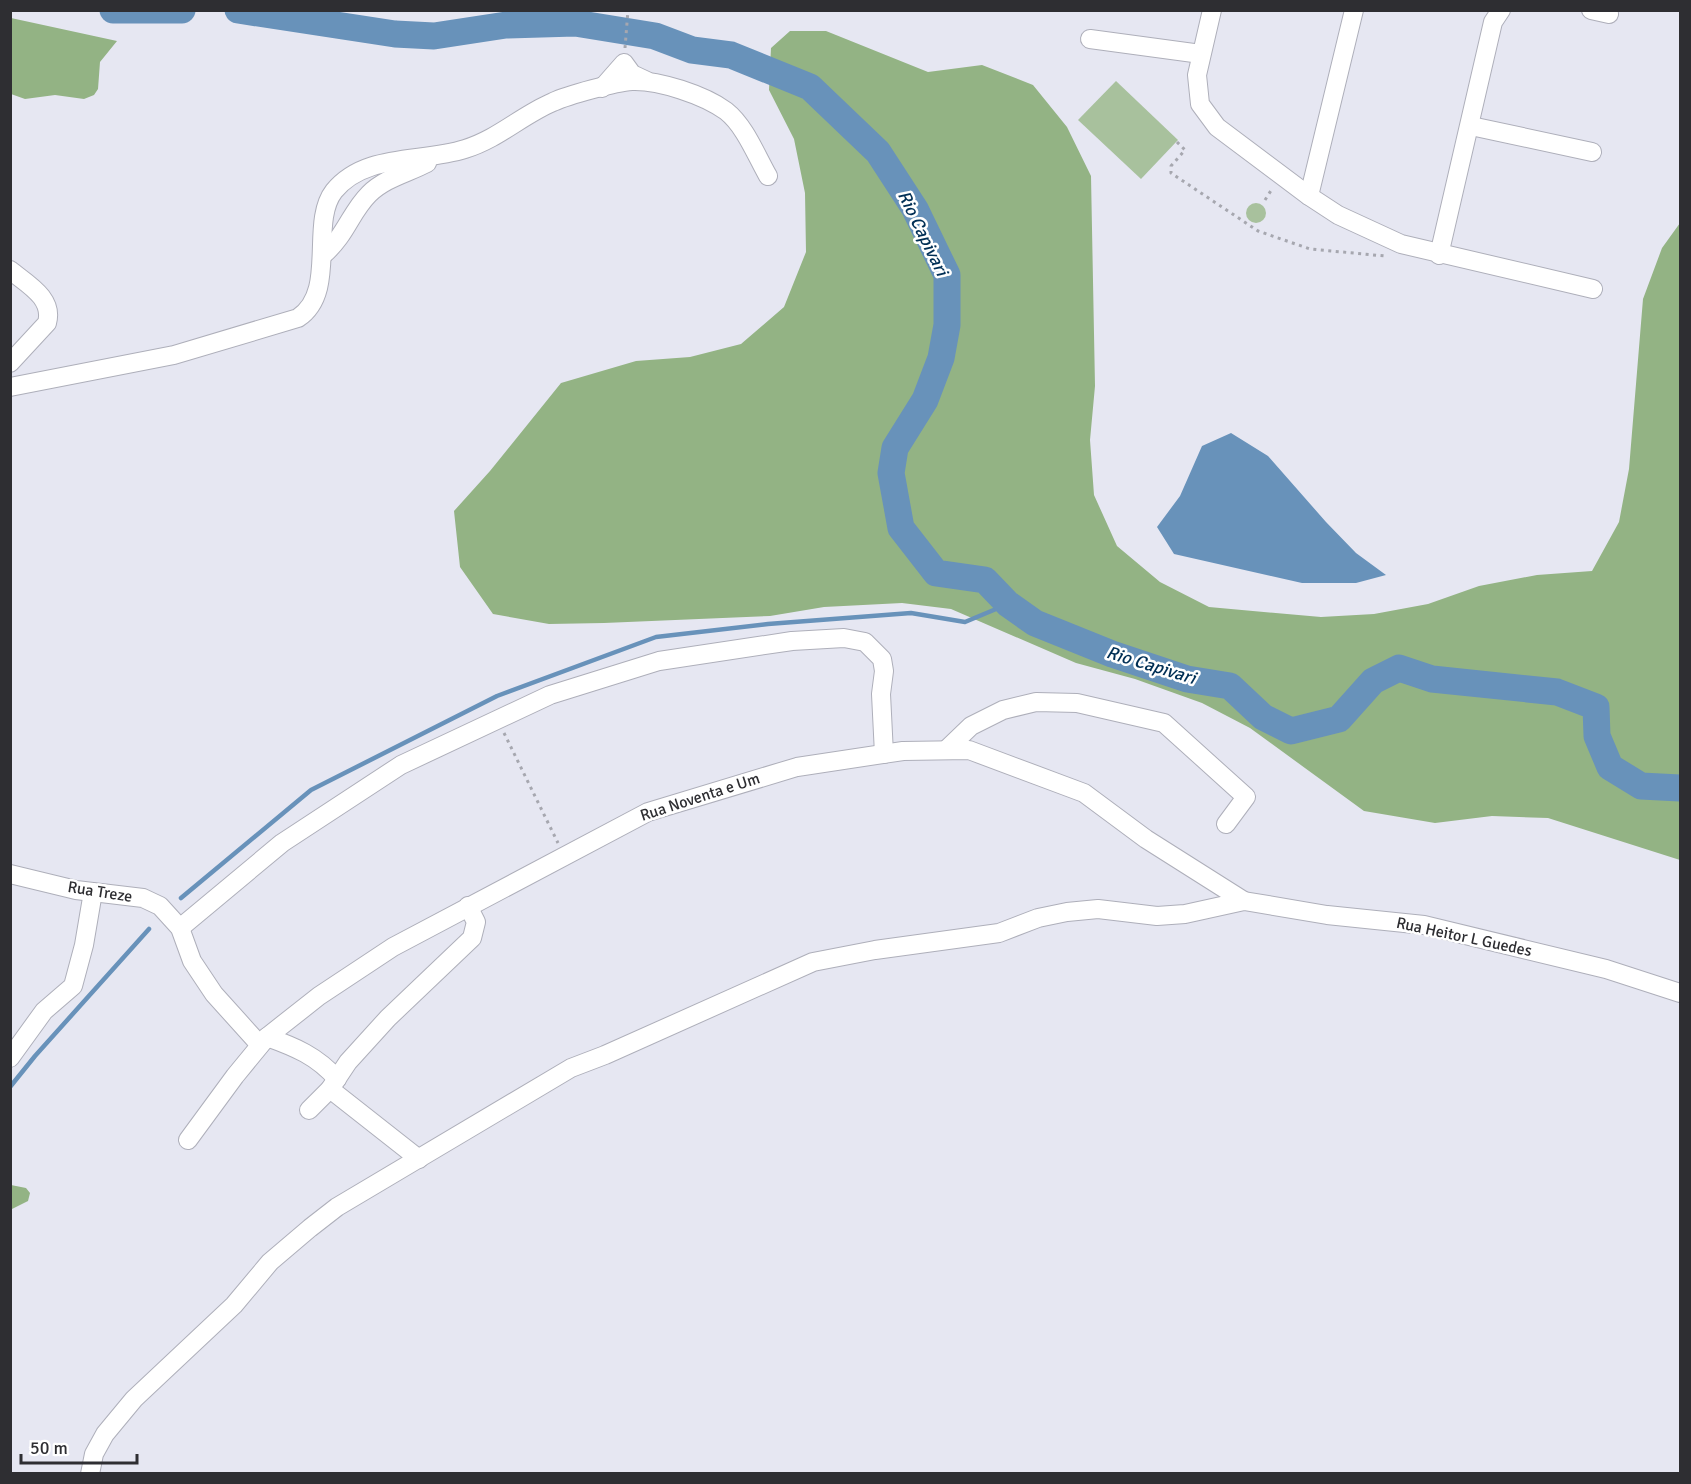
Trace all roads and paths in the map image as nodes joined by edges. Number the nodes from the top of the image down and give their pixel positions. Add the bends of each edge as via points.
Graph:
1 (628, 10) edge
2 (1212, 10) edge
3 (1354, 10) edge
4 (1501, 10) edge
5 (1090, 39) dead end
6 (1200, 54) junction
7 (624, 63) junction
8 (647, 81) junction
9 (602, 88) junction
10 (1471, 126) junction
11 (1176, 142) dead end
12 (1592, 152) dead end
13 (442, 156) junction
14 (768, 176) dead end
15 (1273, 188) dead end
16 (1309, 196) junction
17 (1265, 200) dead end
18 (323, 255) junction
19 (1390, 255) dead end
20 (1439, 255) junction
21 (10, 270) edge
22 (1593, 289) dead end
23 (10, 363) edge
24 (10, 387) edge
25 (496, 718) junction
26 (946, 750) junction
27 (884, 754) junction
28 (1226, 824) dead end
29 (564, 855) junction
30 (10, 874) edge
31 (93, 892) junction
32 (1244, 901) junction
33 (468, 906) junction
34 (180, 928) junction
35 (1680, 993) edge
36 (264, 1041) junction
37 (10, 1058) edge
38 (333, 1084) junction
39 (309, 1110) dead end
40 (188, 1140) dead end
41 (419, 1159) junction
42 (90, 1473) edge

1 - 7 path
2 - 6 street
3 - 16 street
4 - 10 street via 1493,22
5 - 6 street
6 - 16 street via 1197,93 1206,116
7 - 8 street via 632,74
7 - 9 street
8 - 9 street
8 - 14 street via 701,96 727,112
9 - 13 street via 552,102 495,138
10 - 12 street
10 - 20 street
11 - 19 path via 1185,150 1171,166 1171,173 1258,231 1310,249 1374,257
13 - 18 street via 389,179 368,195 339,241
13 - 18 street via 370,165 350,175 332,193 324,220
15 - 17 path
16 - 20 street via 1370,230
18 - 24 street via 313,303 298,318 174,355
20 - 22 street
21 - 23 street via 44,299 49,315 47,323
25 - 27 street via 550,695 659,661 844,638 865,642 882,659
25 - 29 path
25 - 34 street via 401,765 282,843
26 - 27 street, Rua Noventa e Um
26 - 28 street via 971,726 1003,710 1036,702 1077,703 1164,723 1246,797
26 - 32 street, Rua Noventa e Um via 969,750 1084,793 1146,839
27 - 29 street, Rua Noventa e Um via 797,767 699,795 648,812
29 - 33 street, Rua Noventa e Um
30 - 31 street, Rua Treze
31 - 34 street, Rua Treze via 142,898 160,906
31 - 37 street via 73,986 44,1011
32 - 35 street, Rua Heitor L Guedes via 1424,925 1606,969
32 - 41 street via 1157,916 1098,909 1067,912 999,933 813,962 571,1068
33 - 36 street, Rua Noventa e Um via 393,947 319,996
33 - 38 street via 477,922 472,938 388,1018
34 - 36 street via 192,961 213,994
36 - 38 street via 304,1050
36 - 40 street, Rua Noventa e Um
38 - 39 street
38 - 41 street
41 - 42 street via 337,1206 270,1263 234,1305 134,1399 105,1434 94,1454

